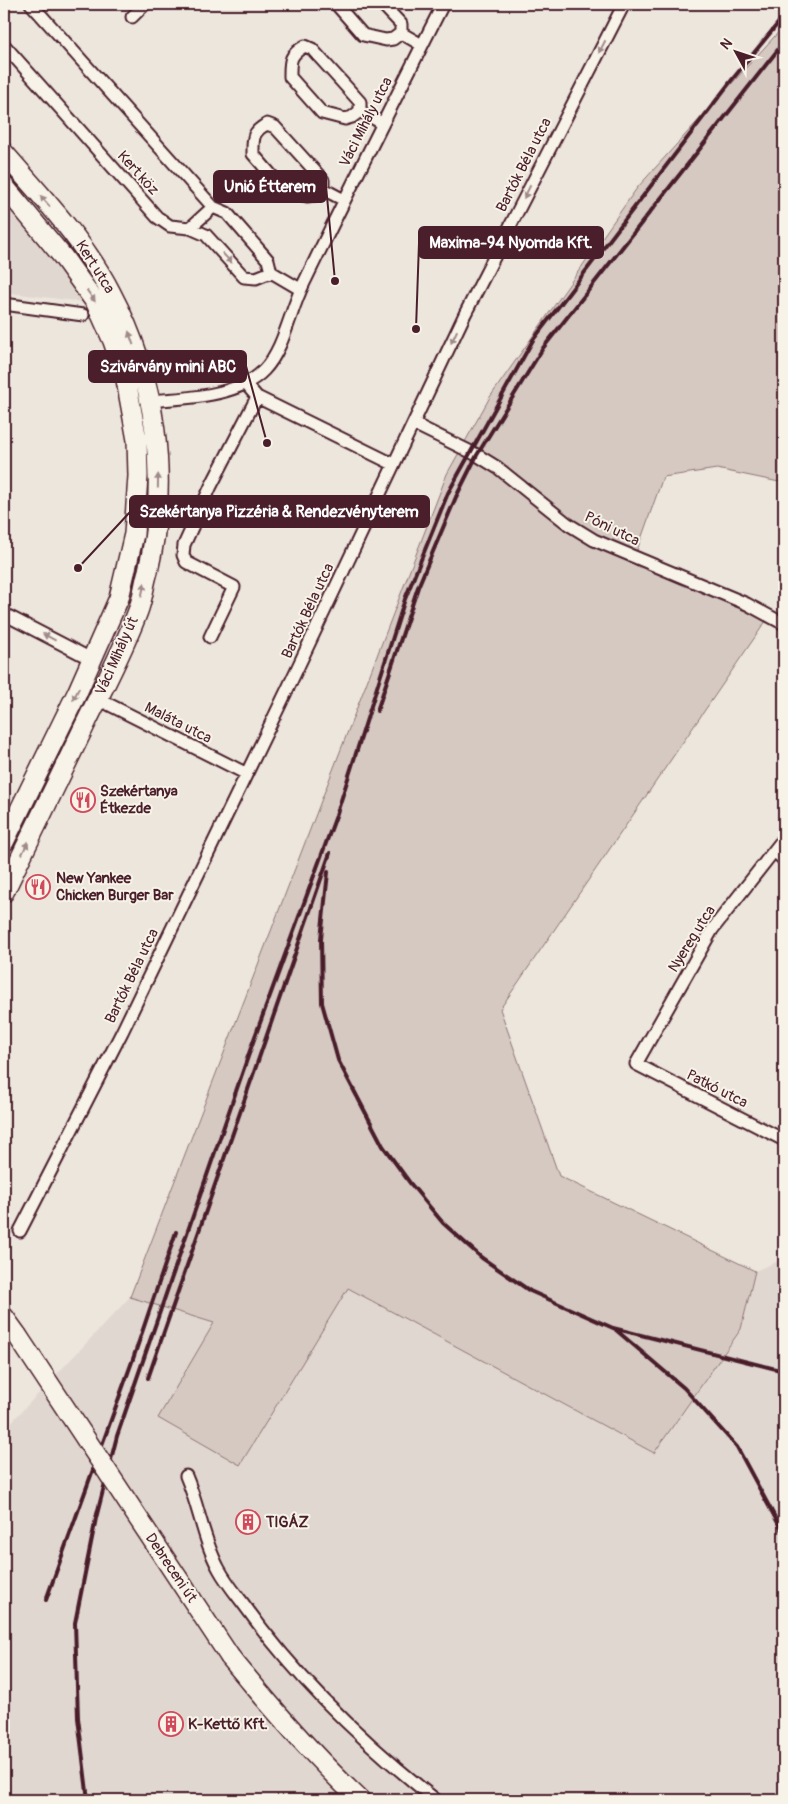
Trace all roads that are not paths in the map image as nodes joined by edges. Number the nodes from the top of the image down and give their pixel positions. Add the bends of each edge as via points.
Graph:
1 (31, 4) edge
2 (145, 4) edge
3 (336, 4) edge
4 (382, 4) edge
5 (443, 4) edge
6 (624, 4) edge
7 (132, 17) dead end
8 (401, 33) junction
9 (4, 45) edge
10 (422, 45) junction
11 (360, 111) junction
12 (382, 123) junction
13 (4, 154) edge
14 (4, 186) edge
15 (323, 189) junction
16 (344, 200) junction
17 (213, 207) junction
18 (190, 228) junction
19 (271, 272) junction
20 (300, 289) junction
21 (4, 304) edge
22 (83, 315) dead end
23 (245, 384) junction
24 (257, 397) junction
25 (151, 401) junction
26 (131, 402) junction
27 (414, 424) junction
28 (393, 464) junction
29 (4, 614) edge
30 (784, 624) edge
31 (210, 637) dead end
32 (92, 660) junction
33 (98, 699) junction
34 (245, 773) junction
35 (784, 838) edge
36 (4, 842) edge
37 (774, 851) junction
38 (784, 860) edge
39 (4, 892) edge
40 (636, 1064) joint
41 (784, 1140) edge
42 (20, 1232) dead end
43 (4, 1317) edge
44 (186, 1476) dead end
45 (360, 1800) edge
46 (436, 1800) edge

1 - 17 street
2 - 7 street
3 - 8 street via 363,35 386,40
4 - 8 street via 401,24
5 - 10 street, Váci Mihály utca
6 -> 27 street, Bartók Béla utca via 465,314
8 - 10 street
9 - 18 street, Kert köz via 157,217 170,226
10 - 12 street, Váci Mihály utca
11 - 11 street via 360,102 312,49 304,46 296,51 290,60 290,77 322,113 345,119
11 - 12 street
12 - 16 street, Váci Mihály utca
25 -> 13 main road, Kert utca via 130,332 111,292 76,238
14 -> 26 main road, Kert utca via 96,303 113,341
15 - 15 street via 323,180 275,127 267,124 259,128 253,137 253,154 285,191 307,196
15 - 16 street
16 - 20 street, Váci Mihály utca
17 - 18 street
17 - 19 street via 227,213 268,260
18 -> 19 street, Kert köz via 206,235 244,277 256,278
19 - 20 street
20 - 23 street, Váci Mihály utca via 276,353 264,371
21 - 22 street
23 - 24 street
23 - 25 street, Váci Mihály utca via 224,392
24 - 28 street
24 - 31 street via 184,545 186,562 234,588
25 - 26 street, Váci Mihály utca
33 -> 25 main road, Váci Mihály út via 138,609 153,547 159,481
26 - 32 main road, Váci Mihály út via 138,476 134,534 119,598
27 - 28 street, Bartók Béla utca
27 - 30 street, Póni utca via 498,468 568,524 594,540 747,604
28 - 34 street, Bartók Béla utca
32 -> 29 street
32 -> 36 main road, Váci Mihály út
33 - 34 street, Maláta utca
39 -> 33 main road, Váci Mihály út
34 - 42 street, Bartók Béla utca via 122,1032
35 - 37 street, Nyereg utca
37 - 38 street
37 - 40 street, Nyereg utca via 712,930
40 - 41 street, Patkó utca
43 - 45 main road, Debreceni út, bridge via 230,1657 311,1752
44 - 46 street via 219,1569 268,1638 332,1709

